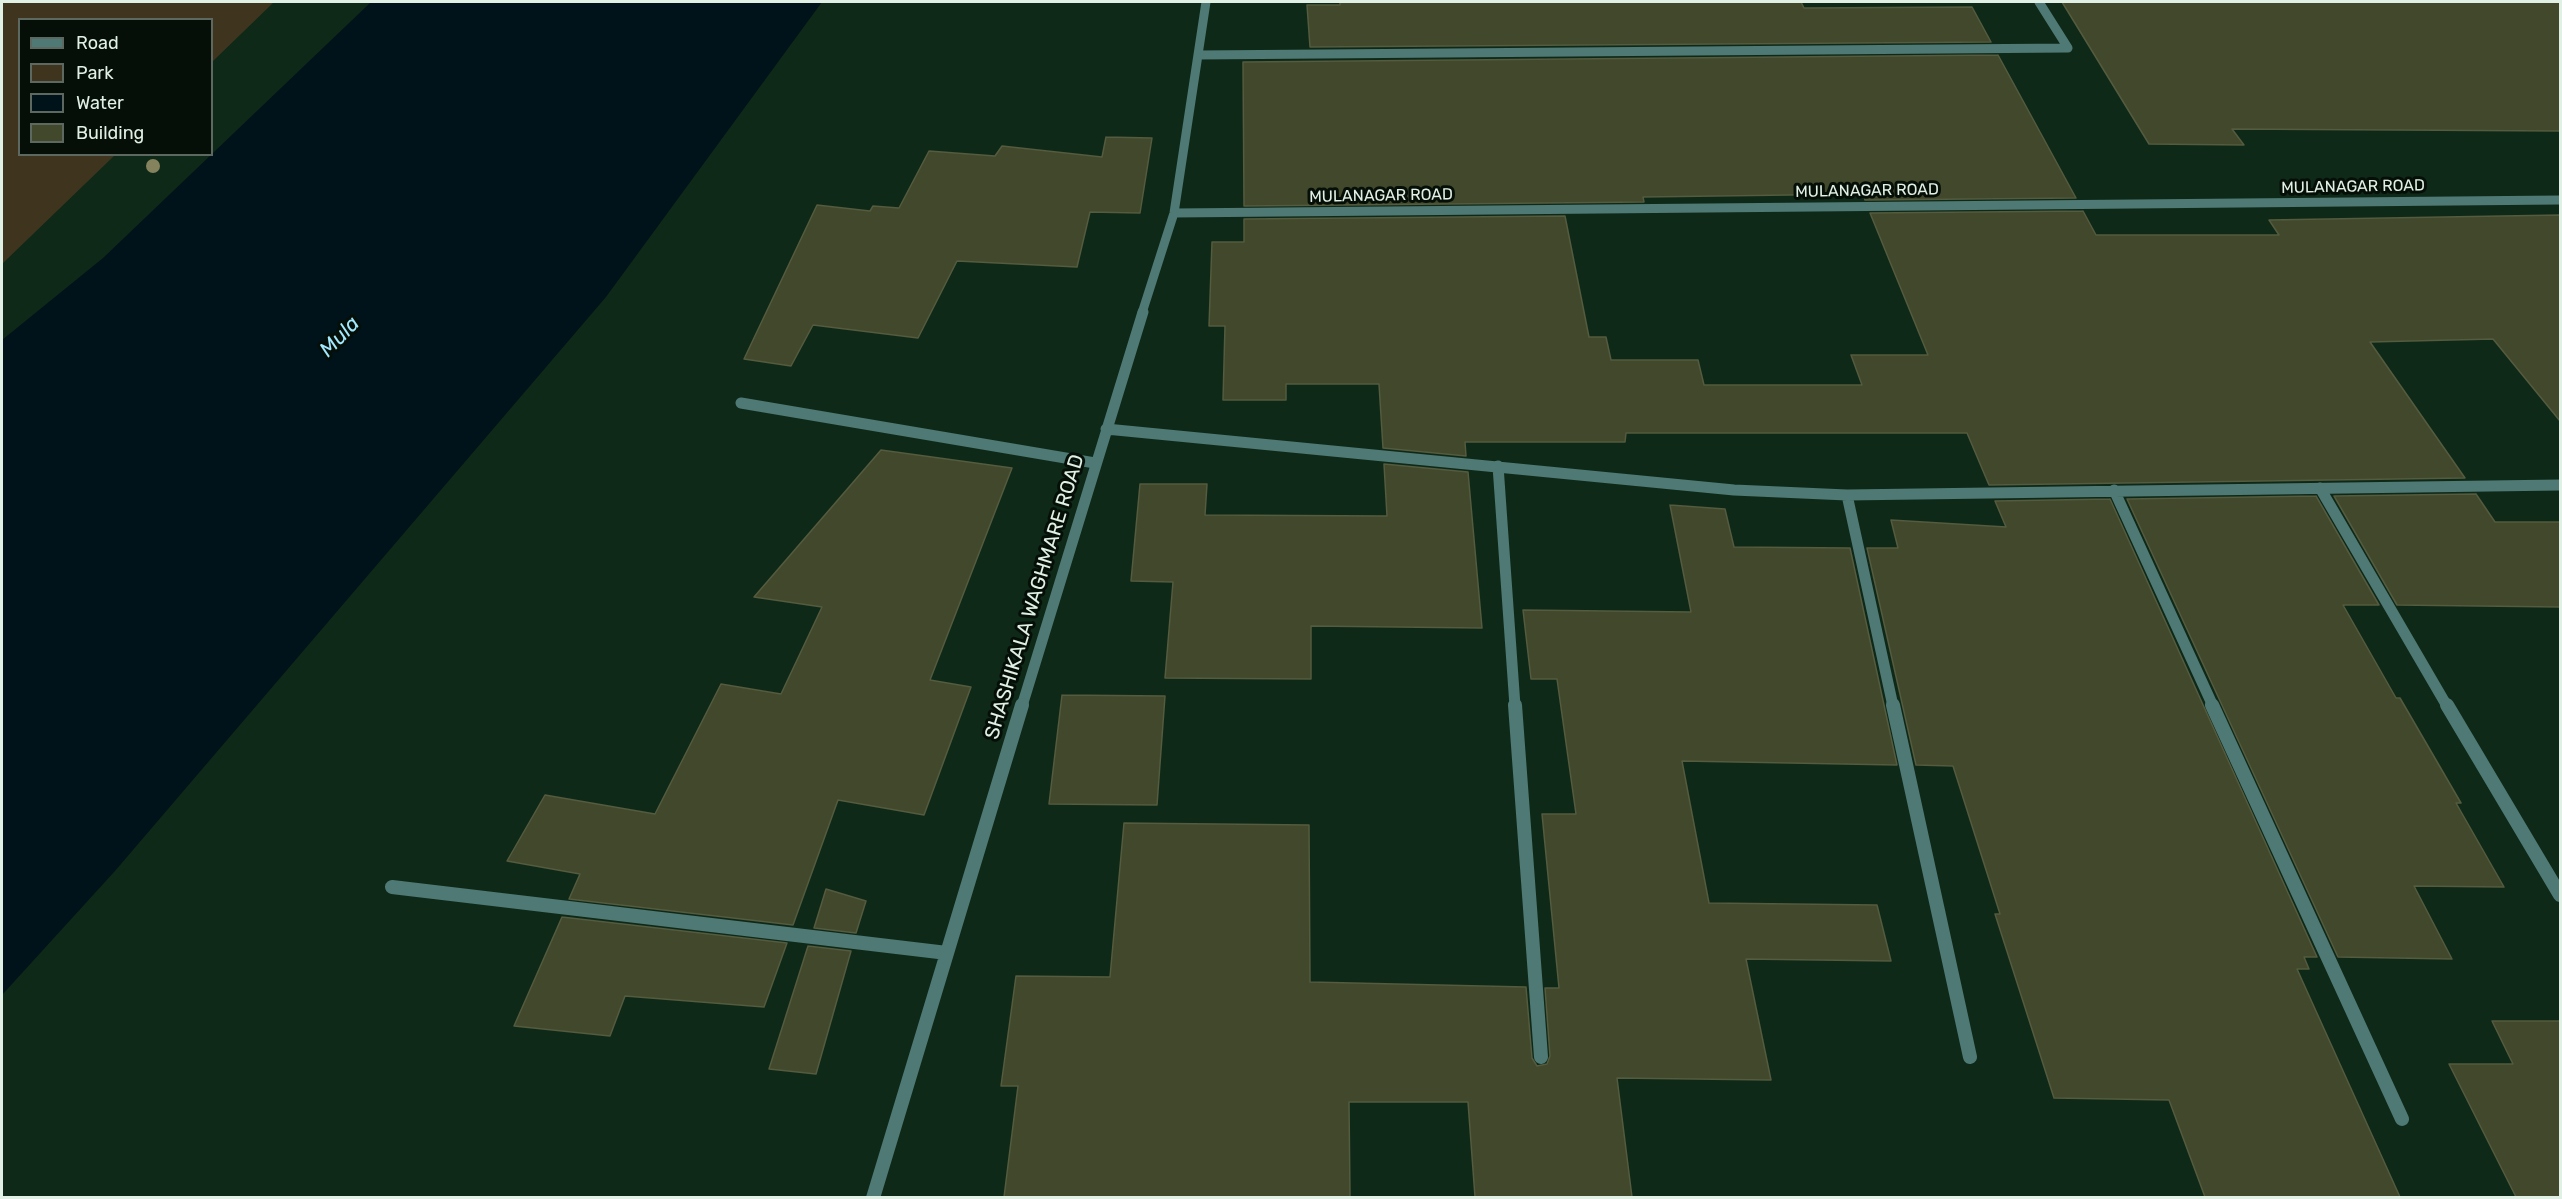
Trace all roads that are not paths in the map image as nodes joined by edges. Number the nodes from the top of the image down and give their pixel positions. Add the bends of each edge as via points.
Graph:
1 (1206, 2) edge
2 (2039, 2) edge
3 (1198, 55) junction
4 (2560, 200) edge
5 (1174, 213) junction
6 (741, 403) dead end
7 (1106, 429) junction
8 (1095, 463) junction
9 (1498, 466) junction
10 (2560, 485) edge
11 (2320, 488) junction
12 (2114, 490) junction
13 (1847, 495) junction
14 (392, 887) dead end
15 (2560, 895) edge
16 (947, 953) junction
17 (1541, 1056) dead end
18 (1970, 1056) dead end
19 (2402, 1119) dead end
20 (873, 1197) edge

1 - 3 street, SHASHIKALA WAGHMARE ROAD
2 - 3 street via 2068,48
3 - 5 street, SHASHIKALA WAGHMARE ROAD
4 - 5 street, MULANAGAR ROAD
5 - 7 street, SHASHIKALA WAGHMARE ROAD
6 - 8 street
7 - 8 street, SHASHIKALA WAGHMARE ROAD
7 - 9 street
8 - 16 street, SHASHIKALA WAGHMARE ROAD
9 - 13 street via 1734,490
9 - 17 street
10 - 11 street
11 - 12 street
11 - 15 street
12 - 13 street
12 - 19 street
13 - 18 street
14 - 16 street
16 - 20 street, SHASHIKALA WAGHMARE ROAD

